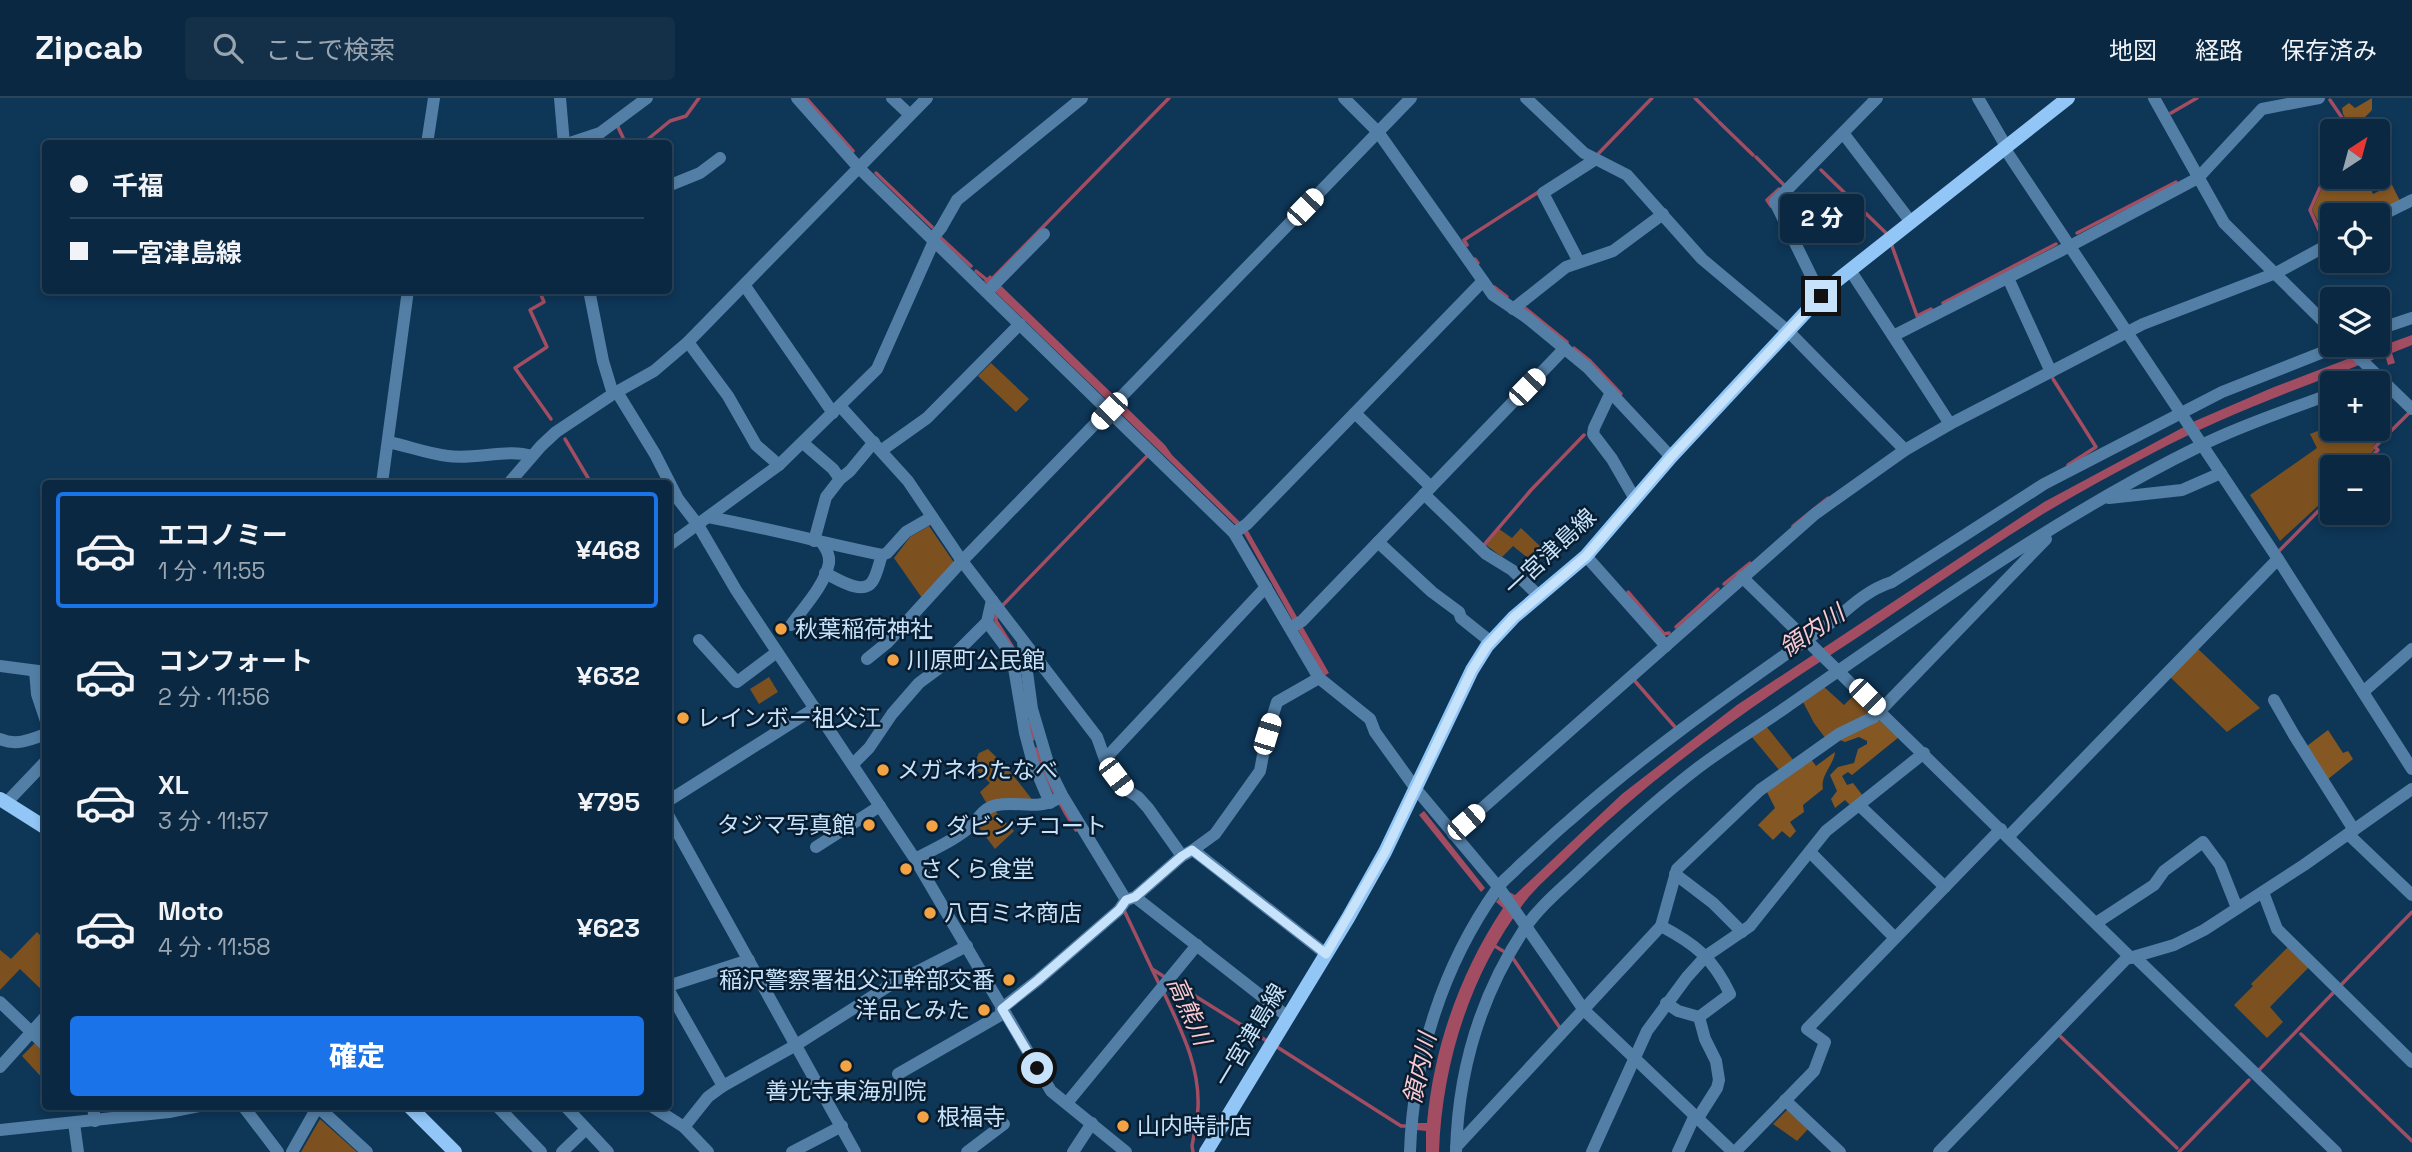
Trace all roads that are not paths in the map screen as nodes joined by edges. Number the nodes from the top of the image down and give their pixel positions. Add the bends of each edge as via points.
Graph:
1 (433, 98) edge
2 (560, 98) edge
3 (646, 98) edge
4 (797, 98) edge
5 (892, 98) edge
6 (927, 98) edge
7 (1082, 98) edge
8 (1343, 98) edge
9 (1411, 98) edge
10 (1526, 98) edge
11 (1877, 98) edge
12 (1978, 98) edge
13 (2068, 98) edge
14 (2154, 98) edge
15 (2319, 98) edge
16 (910, 116) junction
17 (1378, 132) junction
18 (1843, 133) junction
19 (428, 140) edge
20 (565, 140) edge
21 (578, 140) edge
22 (2006, 148) junction
23 (720, 158) dead end
24 (1596, 159) junction
25 (859, 168) junction
26 (2198, 178) junction
27 (672, 184) edge
28 (2412, 200) edge
29 (2390, 211) edge
30 (1663, 214) junction
31 (1911, 222) junction
32 (1044, 234) dead end
33 (933, 240) junction
34 (2070, 246) junction
35 (2320, 249) edge
36 (1580, 262) junction
37 (1850, 270) junction
38 (2276, 274) junction
39 (2008, 278) junction
40 (1483, 281) junction
41 (744, 286) junction
42 (991, 288) junction
43 (407, 294) edge
44 (590, 294) edge
45 (1821, 296) junction
46 (1513, 309) junction
47 (2320, 317) edge
48 (2412, 318) edge
49 (1020, 324) junction
50 (2390, 325) edge
51 (1788, 331) junction
52 (2127, 332) junction
53 (1894, 336) junction
54 (688, 342) junction
55 (1565, 348) junction
56 (2320, 354) edge
57 (2357, 357) edge
58 (2373, 371) edge
59 (2051, 372) junction
60 (2390, 388) edge
61 (2412, 388) edge
62 (1611, 392) junction
63 (615, 393) junction
64 (2320, 398) edge
65 (2401, 399) junction
66 (1113, 406) junction
67 (836, 409) junction
68 (2412, 409) edge
69 (1355, 413) junction
70 (2183, 416) junction
71 (1950, 424) junction
72 (388, 442) junction
73 (2200, 442) junction
74 (803, 443) junction
75 (878, 446) junction
76 (1905, 450) junction
77 (531, 456) junction
78 (1671, 457) junction
79 (779, 465) junction
80 (2221, 474) junction
81 (839, 479) junction
82 (382, 480) edge
83 (512, 480) edge
84 (668, 480) edge
85 (672, 488) edge
86 (1427, 490) junction
87 (1635, 499) junction
88 (2105, 499) junction
89 (932, 517) junction
90 (703, 521) junction
91 (2058, 526) junction
92 (1240, 530) junction
93 (818, 542) junction
94 (1378, 542) junction
95 (672, 543) edge
96 (883, 555) junction
97 (1586, 556) junction
98 (2278, 559) junction
99 (962, 561) junction
100 (825, 573) junction
101 (1742, 577) junction
102 (1266, 587) junction
103 (1539, 596) junction
104 (992, 600) junction
105 (987, 622) junction
106 (791, 625) dead end
107 (1294, 625) junction
108 (699, 640) dead end
109 (1808, 640) junction
110 (1023, 641) junction
111 (1491, 642) junction
112 (1666, 646) junction
113 (2412, 649) edge
114 (777, 652) junction
115 (867, 659) dead end
116 (0, 666) edge
117 (1838, 668) junction
118 (40, 672) edge
119 (1319, 678) junction
120 (2363, 692) junction
121 (2274, 700) dead end
122 (815, 708) junction
123 (42, 709) edge
124 (1881, 711) junction
125 (42, 735) edge
126 (0, 739) edge
127 (1924, 753) junction
128 (1105, 759) junction
129 (853, 764) junction
130 (42, 765) edge
131 (2412, 769) edge
132 (1416, 789) junction
133 (2412, 789) edge
134 (672, 798) edge
135 (1057, 798) junction
136 (3, 801) edge
137 (1859, 805) junction
138 (880, 806) junction
139 (672, 822) edge
140 (42, 825) edge
141 (2351, 832) junction
142 (2005, 833) junction
143 (1453, 834) junction
144 (816, 847) dead end
145 (1810, 852) junction
146 (1187, 853) junction
147 (915, 859) junction
148 (1675, 874) junction
149 (1945, 887) junction
150 (1499, 888) junction
151 (2263, 892) junction
152 (2412, 895) edge
153 (1126, 902) junction
154 (2237, 908) junction
155 (1525, 923) junction
156 (2096, 923) junction
157 (1661, 926) junction
158 (1742, 932) junction
159 (1895, 938) junction
160 (1196, 945) junction
161 (967, 946) junction
162 (1326, 954) junction
163 (1706, 956) junction
164 (2133, 957) junction
165 (749, 960) junction
166 (672, 987) edge
167 (672, 995) edge
168 (0, 1002) edge
169 (1666, 1003) junction
170 (1584, 1010) junction
171 (1003, 1011) junction
172 (1288, 1017) junction
173 (1699, 1017) junction
174 (42, 1020) edge
175 (31, 1032) junction
176 (42, 1042) edge
177 (796, 1045) junction
178 (1634, 1056) junction
179 (2412, 1062) edge
180 (0, 1067) edge
181 (898, 1074) dead end
182 (723, 1086) junction
183 (1785, 1100) junction
184 (1067, 1103) junction
185 (94, 1110) edge
186 (179, 1110) edge
187 (246, 1110) edge
188 (316, 1110) edge
189 (321, 1110) edge
190 (413, 1110) edge
191 (502, 1110) edge
192 (569, 1110) edge
193 (658, 1110) edge
194 (1696, 1117) junction
195 (95, 1121) junction
196 (74, 1123) junction
197 (1092, 1123) junction
198 (1004, 1124) dead end
199 (842, 1126) junction
200 (684, 1127) junction
201 (586, 1129) junction
202 (0, 1130) edge
203 (1456, 1150) edge
204 (78, 1152) edge
205 (278, 1152) edge
206 (292, 1152) edge
207 (367, 1152) edge
208 (455, 1152) edge
209 (541, 1152) edge
210 (562, 1152) edge
211 (608, 1152) edge
212 (708, 1152) edge
213 (792, 1152) edge
214 (855, 1152) edge
215 (967, 1152) edge
216 (1073, 1152) edge
217 (1126, 1152) edge
218 (1206, 1152) edge
219 (1410, 1152) edge
220 (1592, 1152) edge
221 (1678, 1152) edge
222 (1734, 1152) edge
223 (1840, 1152) edge
224 (1939, 1152) edge
225 (2336, 1152) edge

1 - 19 street
2 - 20 street
3 - 21 street via 600,133
4 - 25 street
5 - 16 street
6 - 16 street
7 - 33 street via 957,200
8 - 17 street
9 - 17 street
10 - 24 street
11 - 18 street
12 - 22 street
13 - 22 main road, 一宮津島線
14 - 26 street
15 - 26 street via 2262,108
16 - 25 street
17 - 40 street
17 - 66 street
18 - 31 street
18 - 45 street via 1775,202
22 - 31 main road, 一宮津島線
22 - 34 street
23 - 27 street via 701,173
24 - 30 street via 1627,175
24 - 36 street via 1543,193
25 - 33 street
25 - 41 street
26 - 34 street
26 - 38 street via 2224,223
28 - 29 street
30 - 36 street via 1613,251
30 - 51 street via 1702,259
31 - 37 main road, 一宮津島線
32 - 42 street
33 - 42 street
33 - 67 street via 882,363
34 - 39 street
34 - 52 street
35 - 38 street
36 - 46 street via 1566,267
37 - 45 main road, 一宮津島線
37 - 53 street
38 - 47 street
38 - 52 street
39 - 53 street
39 - 59 street
40 - 46 street
40 - 69 street
41 - 54 street
41 - 67 street
42 - 49 street
43 - 72 street
44 - 63 street via 603,361
45 - 51 main road, 一宮津島線
46 - 55 street
48 - 50 street
49 - 66 street
49 - 75 street via 927,418
51 - 76 street
51 - 78 main road, 一宮津島線
52 - 59 street
52 - 70 street
53 - 71 street
54 - 63 street
54 - 79 street via 729,396 757,445
55 - 62 street
55 - 86 street
56 - 70 street via 2222,392
57 - 58 street
59 - 71 street
60 - 65 street
61 - 65 street
62 - 78 street
62 - 87 street via 1593,434
63 - 77 street via 556,432
63 - 84 street
64 - 73 street
65 - 68 street
66 - 92 street
66 - 99 street
67 - 74 street
67 - 75 street
69 - 86 street
69 - 92 street
70 - 73 street
70 - 109 street via 2044,484 1892,582 1876,587
71 - 76 street
72 - 77 street via 449,456 519,452
72 - 82 street
73 - 80 street
73 - 88 street
74 - 79 street
74 - 81 street
75 - 81 street
75 - 89 street
76 - 101 street via 1815,514
77 - 83 street
78 - 87 main road, 一宮津島線
79 - 90 street
80 - 88 street via 2182,489
80 - 98 street
81 - 93 street via 826,497
85 - 90 street
86 - 94 street
86 - 103 street via 1486,554 1512,570
87 - 97 main road, 一宮津島線
88 - 91 street
89 - 96 street via 905,532
89 - 99 street
90 - 93 street via 764,527
90 - 95 street
90 - 114 street
91 - 117 street
91 - 124 street
92 - 102 street
93 - 96 street
93 - 100 street via 828,553
94 - 107 street
94 - 111 street
96 - 100 street via 867,586 856,588
97 - 103 main road, 一宮津島線
97 - 112 street
98 - 120 street
98 - 142 street
99 - 104 street
99 - 115 street
100 - 106 street
101 - 109 street
101 - 112 street
102 - 107 street
102 - 128 street
103 - 111 main road, 一宮津島線
104 - 105 street
104 - 110 street
105 - 129 street via 919,683
105 - 135 street via 1013,662 1033,763
107 - 119 street
108 - 114 street via 737,682
109 - 117 street
109 - 150 street via 1611,783
110 - 128 street via 1097,737
110 - 135 street via 1035,720
111 - 132 main road, 一宮津島線 via 1472,670
112 - 143 street
113 - 120 street
114 - 122 street
116 - 118 street
117 - 124 street
117 - 155 street via 1651,806
118 - 123 street via 37,694
119 - 132 street via 1370,719
119 - 146 street via 1277,702 1260,771 1215,834
120 - 131 street
121 - 141 street
122 - 129 street
122 - 134 street
124 - 127 street
124 - 148 street via 1839,734 1760,790
125 - 126 street via 21,743
127 - 137 street
127 - 142 street
128 - 146 street via 1125,789 1138,797
129 - 138 street
130 - 136 street
132 - 143 street
132 - 162 main road, 一宮津島線
133 - 141 street
135 - 147 street via 996,805 983,811 970,828
135 - 153 street
136 - 140 main road
137 - 145 street via 1826,831
137 - 149 street
138 - 144 street
138 - 147 street
139 - 165 street
141 - 151 street
141 - 152 street
142 - 149 street
142 - 156 street
143 - 150 street
145 - 158 street
145 - 159 street
146 - 153 street
146 - 162 street
147 - 161 street
148 - 157 street
148 - 158 street
149 - 159 street
150 - 155 street
150 - 219 street via 1465,943 1435,1012 1415,1084
151 - 154 street
151 - 179 street via 2277,929
153 - 160 street
153 - 171 street
154 - 156 street via 2220,865 2203,842 2164,871 2154,885
154 - 164 street via 2174,945
155 - 170 street
155 - 203 street via 1498,971 1471,1045 1458,1105
156 - 164 street
157 - 163 street
157 - 170 street
158 - 163 street
159 - 183 street via 1807,1029 1825,1042 1814,1071
160 - 172 street
160 - 184 street
161 - 171 street
161 - 177 street via 887,987
162 - 172 main road, 一宮津島線
163 - 169 street
163 - 173 street via 1730,994
164 - 224 street via 2126,959
164 - 225 street
165 - 166 street
165 - 177 street
167 - 182 street
168 - 175 street
169 - 173 street
169 - 178 street
170 - 178 street
170 - 203 street
171 - 181 street
171 - 184 street via 1051,1091
172 - 218 main road, 一宮津島線
173 - 194 street via 1719,1080
174 - 175 street
175 - 176 street
175 - 180 street
177 - 182 street
177 - 199 street
178 - 194 street
178 - 220 street
182 - 200 street
183 - 222 street
183 - 223 street
184 - 197 street
185 - 195 street
186 - 195 street
187 - 205 street
188 - 206 street
189 - 207 street
190 - 208 main road
191 - 209 street
192 - 201 street
193 - 200 street
194 - 221 street
194 - 222 street
195 - 196 street
196 - 202 street
196 - 204 street
197 - 216 street
197 - 217 street
198 - 215 street
199 - 213 street
199 - 214 street
200 - 212 street
201 - 210 street
201 - 211 street

